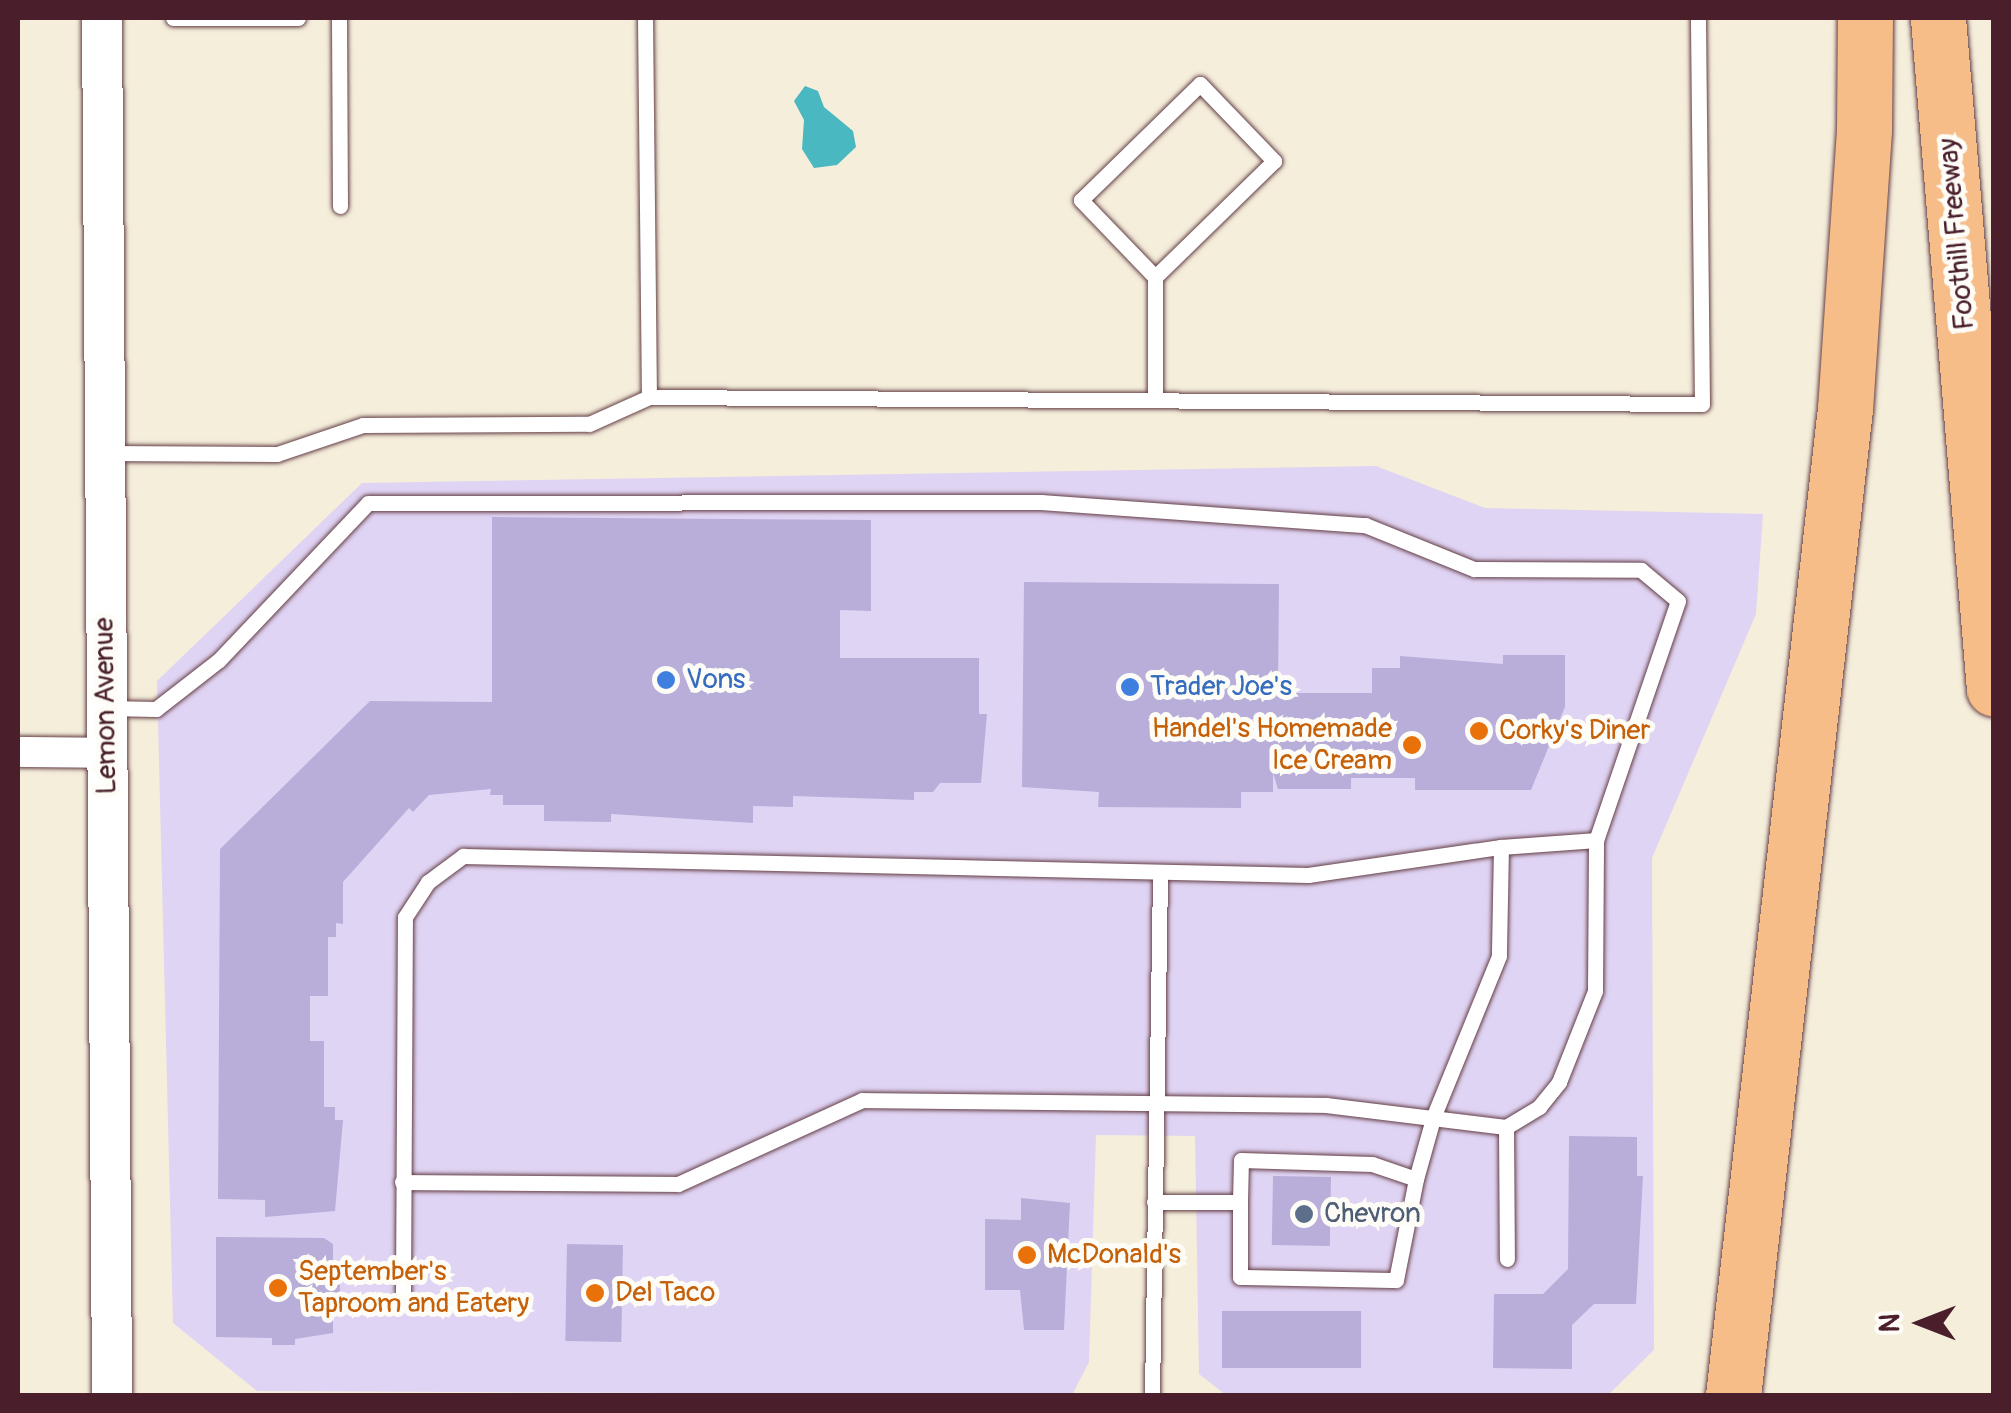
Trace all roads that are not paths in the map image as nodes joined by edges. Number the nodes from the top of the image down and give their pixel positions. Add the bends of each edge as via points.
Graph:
1 (102, 18) edge
2 (173, 18) edge
3 (298, 18) edge
4 (339, 18) edge
5 (646, 18) edge
6 (1698, 18) edge
7 (1864, 18) edge
8 (1938, 18) edge
9 (340, 206) dead end
10 (1155, 277) junction
11 (649, 396) junction
12 (1155, 400) junction
13 (102, 453) junction
14 (1994, 689) edge
15 (107, 708) junction
16 (18, 752) edge
17 (109, 753) junction
18 (1596, 840) junction
19 (1501, 847) junction
20 (1160, 872) junction
21 (1156, 1103) junction
22 (1434, 1116) junction
23 (1506, 1126) junction
24 (1416, 1179) junction
25 (402, 1182) junction
26 (1154, 1202) junction
27 (1240, 1202) junction
28 (1507, 1259) dead end
29 (402, 1292) dead end
30 (112, 1396) edge
31 (1152, 1396) edge
32 (1733, 1396) edge

1 - 13 street, Lemon Avenue
2 - 3 lane
4 - 9 lane
5 - 11 lane
6 - 12 lane via 1702,404
7 - 32 highway via 1864,130 1842,448
8 - 14 highway, Foothill Freeway
10 - 10 lane via 1081,200 1200,84 1274,161
10 - 12 lane
11 - 12 lane
11 - 13 lane via 589,424 362,425 278,454
13 - 15 street, Lemon Avenue
15 - 17 street, Lemon Avenue
15 - 18 lane via 156,709 219,660 368,503 1041,502 1365,525 1474,569 1640,570 1678,602
16 - 17 street
17 - 30 street, Lemon Avenue
18 - 19 lane
18 - 23 lane via 1595,991 1559,1082 1539,1107
19 - 20 lane via 1308,875
19 - 22 lane via 1499,956
20 - 21 lane
20 - 25 lane via 463,856 428,882 405,916
21 - 22 lane via 1326,1105
21 - 25 lane via 862,1100 678,1184
21 - 26 lane
22 - 23 lane
22 - 24 lane
23 - 28 lane
24 - 27 lane via 1372,1164 1240,1160
24 - 27 lane via 1396,1280 1240,1277
25 - 29 lane
26 - 27 lane
26 - 31 lane

